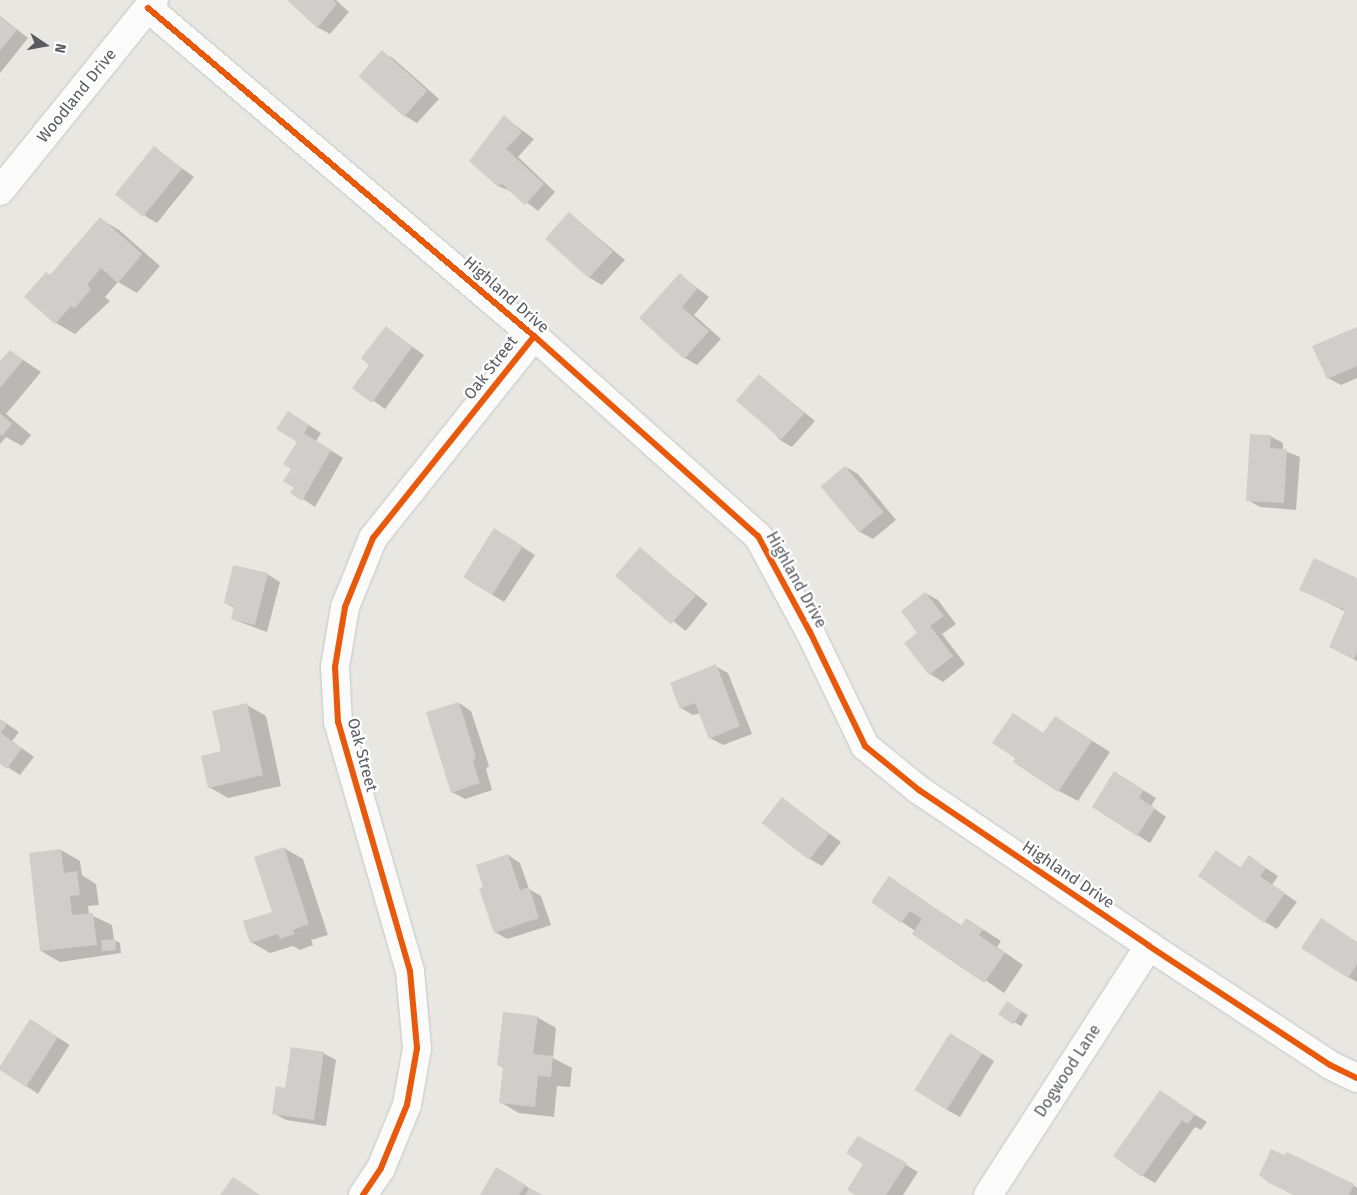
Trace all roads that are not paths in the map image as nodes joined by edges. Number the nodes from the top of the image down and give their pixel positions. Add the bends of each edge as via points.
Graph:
1 (151, 4) edge
2 (1, 188) edge
3 (534, 336) junction
4 (1149, 946) junction
5 (1357, 1078) edge
6 (363, 1195) edge
7 (988, 1195) edge

1 - 2 street, Woodland Drive
1 - 3 street, Highland Drive
3 - 4 street, Highland Drive via 758,536 810,632 865,746 918,790
3 - 6 street, Oak Street via 373,538 345,607 335,667 338,722 410,971 417,1048 407,1105 381,1168
4 - 5 street, Highland Drive via 1330,1065
4 - 7 street, Dogwood Lane

